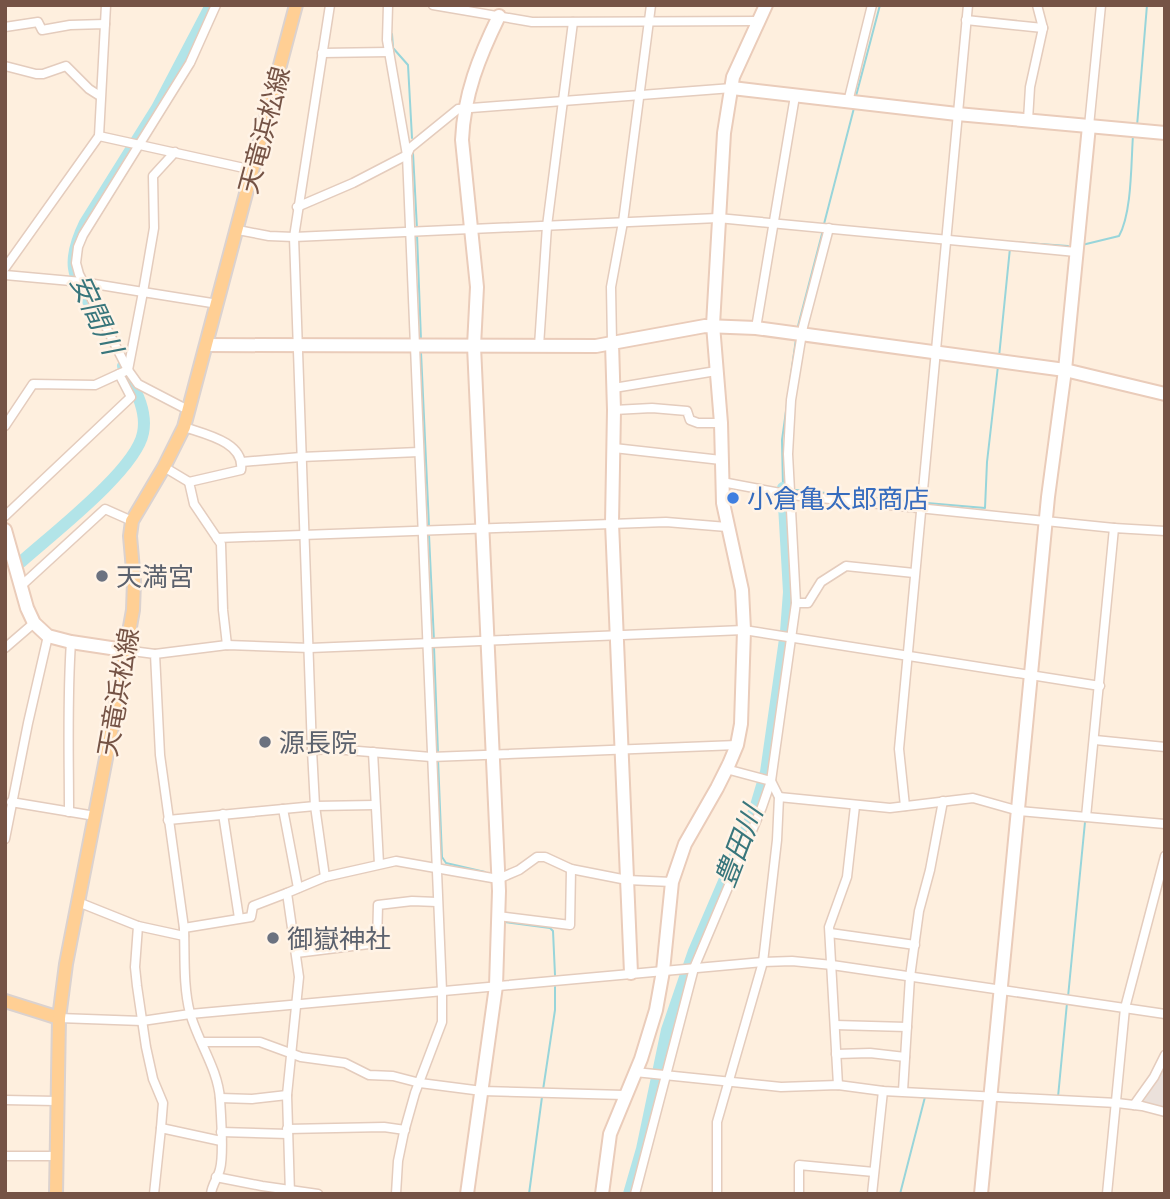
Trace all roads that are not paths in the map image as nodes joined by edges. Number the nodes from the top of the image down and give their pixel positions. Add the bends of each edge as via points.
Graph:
1 (106, 5) edge
2 (216, 5) edge
3 (296, 5) edge
4 (330, 5) edge
5 (388, 5) edge
6 (433, 5) edge
7 (651, 5) edge
8 (766, 5) edge
9 (872, 5) edge
10 (968, 5) edge
11 (1037, 5) edge
12 (1101, 5) edge
13 (499, 16) junction
14 (649, 20) junction
15 (966, 20) junction
16 (759, 21) junction
17 (573, 22) junction
18 (105, 24) junction
19 (5, 27) edge
20 (1043, 28) junction
21 (389, 52) junction
22 (322, 53) junction
23 (5, 66) edge
24 (732, 88) junction
25 (639, 95) junction
26 (100, 96) junction
27 (795, 96) junction
28 (563, 101) junction
29 (853, 102) junction
30 (465, 108) junction
31 (957, 114) junction
32 (1028, 120) junction
33 (1089, 126) junction
34 (1165, 133) edge
35 (99, 136) junction
36 (137, 143) junction
37 (175, 152) junction
38 (407, 155) junction
39 (253, 170) junction
40 (297, 207) junction
41 (719, 218) junction
42 (623, 222) junction
43 (774, 223) junction
44 (547, 226) junction
45 (825, 228) junction
46 (471, 229) junction
47 (238, 230) junction
48 (415, 231) junction
49 (294, 237) junction
50 (946, 240) junction
51 (1076, 252) junction
52 (5, 268) edge
53 (5, 275) edge
54 (80, 282) junction
55 (143, 292) junction
56 (218, 304) junction
57 (713, 325) junction
58 (756, 328) junction
59 (798, 334) junction
60 (612, 343) junction
61 (207, 345) junction
62 (415, 346) junction
63 (474, 346) junction
64 (539, 346) junction
65 (297, 347) junction
66 (936, 352) junction
67 (1065, 370) junction
68 (716, 371) junction
69 (124, 372) junction
70 (614, 388) junction
71 (1165, 394) edge
72 (188, 410) junction
73 (614, 410) junction
74 (721, 423) junction
75 (5, 426) edge
76 (184, 427) junction
77 (614, 448) junction
78 (419, 452) junction
79 (301, 457) junction
80 (721, 460) junction
81 (242, 462) junction
82 (164, 467) junction
83 (189, 482) junction
84 (722, 482) junction
85 (790, 494) junction
86 (921, 508) junction
87 (5, 516) edge
88 (1046, 520) junction
89 (132, 521) junction
90 (612, 523) junction
91 (727, 527) junction
92 (482, 528) junction
93 (1114, 528) junction
94 (5, 530) edge
95 (427, 530) junction
96 (1165, 531) edge
97 (304, 536) junction
98 (217, 538) junction
99 (10, 566) edge
100 (914, 573) junction
101 (21, 586) junction
102 (796, 603) junction
103 (34, 623) junction
104 (744, 630) junction
105 (48, 636) junction
106 (617, 636) junction
107 (791, 637) junction
108 (487, 641) junction
109 (71, 642) junction
110 (432, 643) junction
111 (227, 645) junction
112 (5, 648) edge
113 (310, 648) junction
114 (124, 650) junction
115 (155, 654) junction
116 (906, 656) junction
117 (1030, 676) junction
118 (1100, 686) junction
119 (1095, 740) junction
120 (737, 745) junction
121 (1165, 747) edge
122 (621, 748) junction
123 (312, 750) junction
124 (373, 752) junction
125 (492, 755) junction
126 (436, 756) junction
127 (726, 769) junction
128 (771, 781) junction
129 (779, 797) junction
130 (943, 801) junction
131 (11, 803) junction
132 (375, 805) junction
133 (315, 806) junction
134 (855, 806) junction
135 (905, 806) junction
136 (283, 809) junction
137 (1019, 811) junction
138 (69, 812) junction
139 (223, 814) junction
140 (95, 816) junction
141 (1087, 817) junction
142 (169, 820) junction
143 (1165, 824) edge
144 (5, 839) edge
145 (1165, 856) edge
146 (379, 864) junction
147 (437, 867) junction
148 (571, 869) junction
149 (325, 877) junction
150 (498, 879) junction
151 (627, 880) junction
152 (672, 882) junction
153 (298, 888) junction
154 (287, 893) junction
155 (78, 902) junction
156 (438, 902) junction
157 (498, 916) junction
158 (239, 919) junction
159 (138, 926) junction
160 (184, 932) junction
161 (830, 933) junction
162 (915, 945) junction
163 (296, 953) junction
164 (763, 962) junction
165 (832, 965) junction
166 (694, 968) junction
167 (663, 971) junction
168 (631, 972) junction
169 (910, 977) junction
170 (496, 986) junction
171 (1002, 990) junction
172 (442, 991) junction
173 (5, 1001) edge
174 (296, 1005) junction
175 (1125, 1008) junction
176 (190, 1014) junction
177 (1165, 1014) edge
178 (59, 1018) junction
179 (142, 1021) junction
180 (835, 1026) junction
181 (907, 1027) junction
182 (202, 1042) junction
183 (291, 1054) junction
184 (836, 1054) junction
185 (1165, 1055) edge
186 (905, 1057) junction
187 (635, 1072) junction
188 (665, 1075) junction
189 (420, 1083) junction
190 (730, 1083) junction
191 (838, 1085) junction
192 (482, 1091) junction
193 (883, 1091) junction
194 (903, 1091) junction
195 (287, 1095) junction
196 (624, 1095) junction
197 (992, 1097) junction
198 (220, 1098) junction
199 (5, 1100) edge
200 (56, 1101) junction
201 (1117, 1103) junction
202 (1135, 1105) junction
203 (1165, 1112) edge
204 (161, 1128) junction
205 (405, 1130) junction
206 (288, 1132) junction
207 (221, 1137) junction
208 (5, 1156) edge
209 (56, 1156) junction
210 (874, 1172) junction
211 (216, 1177) junction
212 (290, 1192) edge
213 (56, 1194) edge
214 (154, 1194) edge
215 (211, 1194) edge
216 (318, 1194) edge
217 (396, 1194) edge
218 (467, 1194) edge
219 (602, 1194) edge
220 (635, 1194) edge
221 (717, 1194) edge
222 (799, 1194) edge
223 (872, 1194) edge
224 (981, 1194) edge
225 (1107, 1194) edge

1 - 18 street
2 - 36 street via 190,63
3 - 39 main road, 天竜浜松線
4 - 22 street
5 - 21 street
6 - 13 street
7 - 14 street
8 - 16 street
9 - 29 street
10 - 15 street
11 - 20 street
12 - 33 street
13 - 17 street
13 - 30 street via 475,67
14 - 16 street
14 - 17 street
14 - 25 street
15 - 20 street
15 - 31 street
16 - 24 street
17 - 28 street
18 - 19 street via 41,30 38,22
18 - 26 street
20 - 32 street
21 - 22 street
21 - 38 street
22 - 40 street
23 - 26 street via 43,74 66,66
24 - 25 street
24 - 27 street
24 - 41 street
25 - 28 street
25 - 42 street
26 - 35 street
27 - 29 street
27 - 43 street
28 - 30 street
28 - 44 street
29 - 31 street
30 - 38 street via 458,108
30 - 46 street via 462,140
31 - 32 street
31 - 50 street
32 - 33 street
33 - 34 street
33 - 51 street
35 - 36 street
35 - 52 street
36 - 37 street
36 - 54 street via 78,247
37 - 39 street
37 - 55 street via 153,176 154,228
38 - 40 street
38 - 48 street
39 - 47 main road, 天竜浜松線
40 - 49 street
41 - 42 street
41 - 43 street
41 - 57 street
42 - 44 street
42 - 60 street via 611,287
43 - 45 street
43 - 58 street
44 - 46 street
44 - 64 street
45 - 50 street
45 - 59 street
46 - 48 street
46 - 63 street via 477,287
47 - 49 street
47 - 56 main road, 天竜浜松線
48 - 49 street
48 - 62 street
49 - 65 street
50 - 51 street
50 - 66 street
51 - 67 street
53 - 54 street
54 - 55 street
54 - 69 street
55 - 56 street
55 - 69 street
56 - 61 main road, 天竜浜松線
57 - 58 street
57 - 60 street
57 - 68 street
58 - 59 street
59 - 66 street
59 - 85 street via 789,422
60 - 64 street
60 - 70 street
61 - 65 street
61 - 72 main road, 天竜浜松線
62 - 63 street
62 - 65 street
62 - 78 street
63 - 64 street
63 - 92 street
65 - 79 street
66 - 67 street
66 - 86 street
67 - 71 street
67 - 88 street
68 - 70 street
68 - 74 street
69 - 72 street
69 - 75 street via 95,385 33,384
69 - 87 street via 131,397
70 - 73 street
72 - 76 main road, 天竜浜松線
73 - 74 street via 687,411 690,420 698,423
73 - 77 street
74 - 80 street
76 - 81 street via 234,448
76 - 82 main road, 天竜浜松線
77 - 80 street
77 - 90 street
78 - 79 street
78 - 95 street
79 - 81 street
79 - 97 street
80 - 84 street
81 - 83 street via 241,470
82 - 83 street
82 - 89 main road, 天竜浜松線
83 - 98 street via 194,504
84 - 85 street
84 - 91 street
85 - 86 street
85 - 102 street
86 - 88 street
86 - 100 street
88 - 93 street
88 - 117 street
89 - 101 street via 105,509
89 - 114 main road, 天竜浜松線 via 133,610
90 - 91 street
90 - 92 street
90 - 106 street
91 - 104 street via 742,590
92 - 95 street
92 - 108 street
93 - 96 street
93 - 118 street
94 - 99 street
95 - 97 street
95 - 110 street
97 - 98 street
97 - 113 street
98 - 111 street
99 - 101 street
100 - 102 street via 846,566 821,582 808,603
100 - 116 street
101 - 103 street
102 - 107 street
103 - 105 street
103 - 112 street
104 - 106 street
104 - 107 street
104 - 120 street
105 - 109 street
105 - 131 street
106 - 108 street
106 - 122 street
107 - 116 street
107 - 128 street
108 - 110 street
108 - 125 street
109 - 114 street
109 - 138 street
110 - 113 street
110 - 126 street
111 - 113 street
111 - 115 street
113 - 123 street
114 - 115 street
114 - 140 main road, 天竜浜松線
115 - 142 street via 160,755
116 - 117 street
116 - 135 street via 899,749
117 - 118 street
117 - 137 street
118 - 119 street
119 - 121 street
119 - 141 street
120 - 122 street
120 - 127 street
122 - 125 street
122 - 151 street
123 - 124 street
123 - 133 street
124 - 126 street
124 - 132 street
125 - 126 street
125 - 150 street
126 - 147 street
127 - 128 street
127 - 152 street via 685,844
128 - 129 street
128 - 166 street
129 - 134 street
129 - 164 street
130 - 135 street
130 - 137 street via 973,798
130 - 162 street
131 - 138 street
131 - 144 street
132 - 133 street
132 - 146 street
133 - 136 street
133 - 149 street
134 - 135 street
134 - 161 street via 847,877
136 - 139 street
136 - 153 street
137 - 141 street
137 - 171 street
138 - 140 street
139 - 142 street
139 - 158 street
140 - 155 main road, 天竜浜松線
141 - 143 street
142 - 160 street
145 - 175 street
146 - 147 street via 396,861
146 - 149 street
147 - 150 street
147 - 156 street
148 - 150 street via 537,858
148 - 151 street
148 - 157 street via 570,925
149 - 153 street
150 - 157 street
151 - 152 street
151 - 168 street
152 - 167 street
153 - 154 street
154 - 158 street via 253,906 251,916
154 - 163 street
155 - 159 street
155 - 178 main road, 天竜浜松線
156 - 163 street via 378,905 379,936 372,945
156 - 172 street
157 - 170 street
158 - 160 street
159 - 160 street
159 - 179 street via 135,967
160 - 176 street
161 - 162 street
161 - 165 street
162 - 169 street
163 - 174 street
164 - 165 street
164 - 166 street
164 - 190 street
165 - 169 street
165 - 180 street
166 - 167 street
166 - 188 street
167 - 168 street
167 - 187 street via 656,1010
168 - 170 street
169 - 171 street
169 - 181 street
170 - 172 street
170 - 192 street
171 - 175 street
171 - 197 street
172 - 174 street
172 - 189 street via 442,1022
173 - 178 main road
174 - 176 street
174 - 183 street
175 - 177 street
175 - 201 street
176 - 179 street
176 - 182 street
178 - 179 street
178 - 200 main road, 天竜浜松線
179 - 204 street via 153,1079 163,1103
180 - 181 street
180 - 184 street
181 - 186 street
182 - 183 street via 260,1042
182 - 198 street
183 - 189 street
183 - 195 street
184 - 186 street
184 - 191 street
185 - 202 street
186 - 194 street
187 - 188 street
187 - 196 street
188 - 190 street
188 - 220 street
189 - 192 street
189 - 205 street
190 - 191 street
190 - 221 street via 718,1122
191 - 193 street
192 - 196 street
192 - 218 street
193 - 194 street
193 - 210 street
194 - 197 street
195 - 198 street
195 - 206 street
196 - 219 street via 610,1133
197 - 201 street
197 - 224 street
198 - 207 street
199 - 200 street
200 - 209 main road, 天竜浜松線
201 - 202 street
201 - 225 street
202 - 203 street
204 - 207 street
204 - 214 street
205 - 206 street
205 - 217 street via 397,1161
206 - 207 street
206 - 212 street
207 - 211 street via 221,1168
208 - 209 street
209 - 213 main road, 天竜浜松線
210 - 222 street via 799,1166
210 - 223 street
211 - 212 street
211 - 215 street
212 - 216 street

